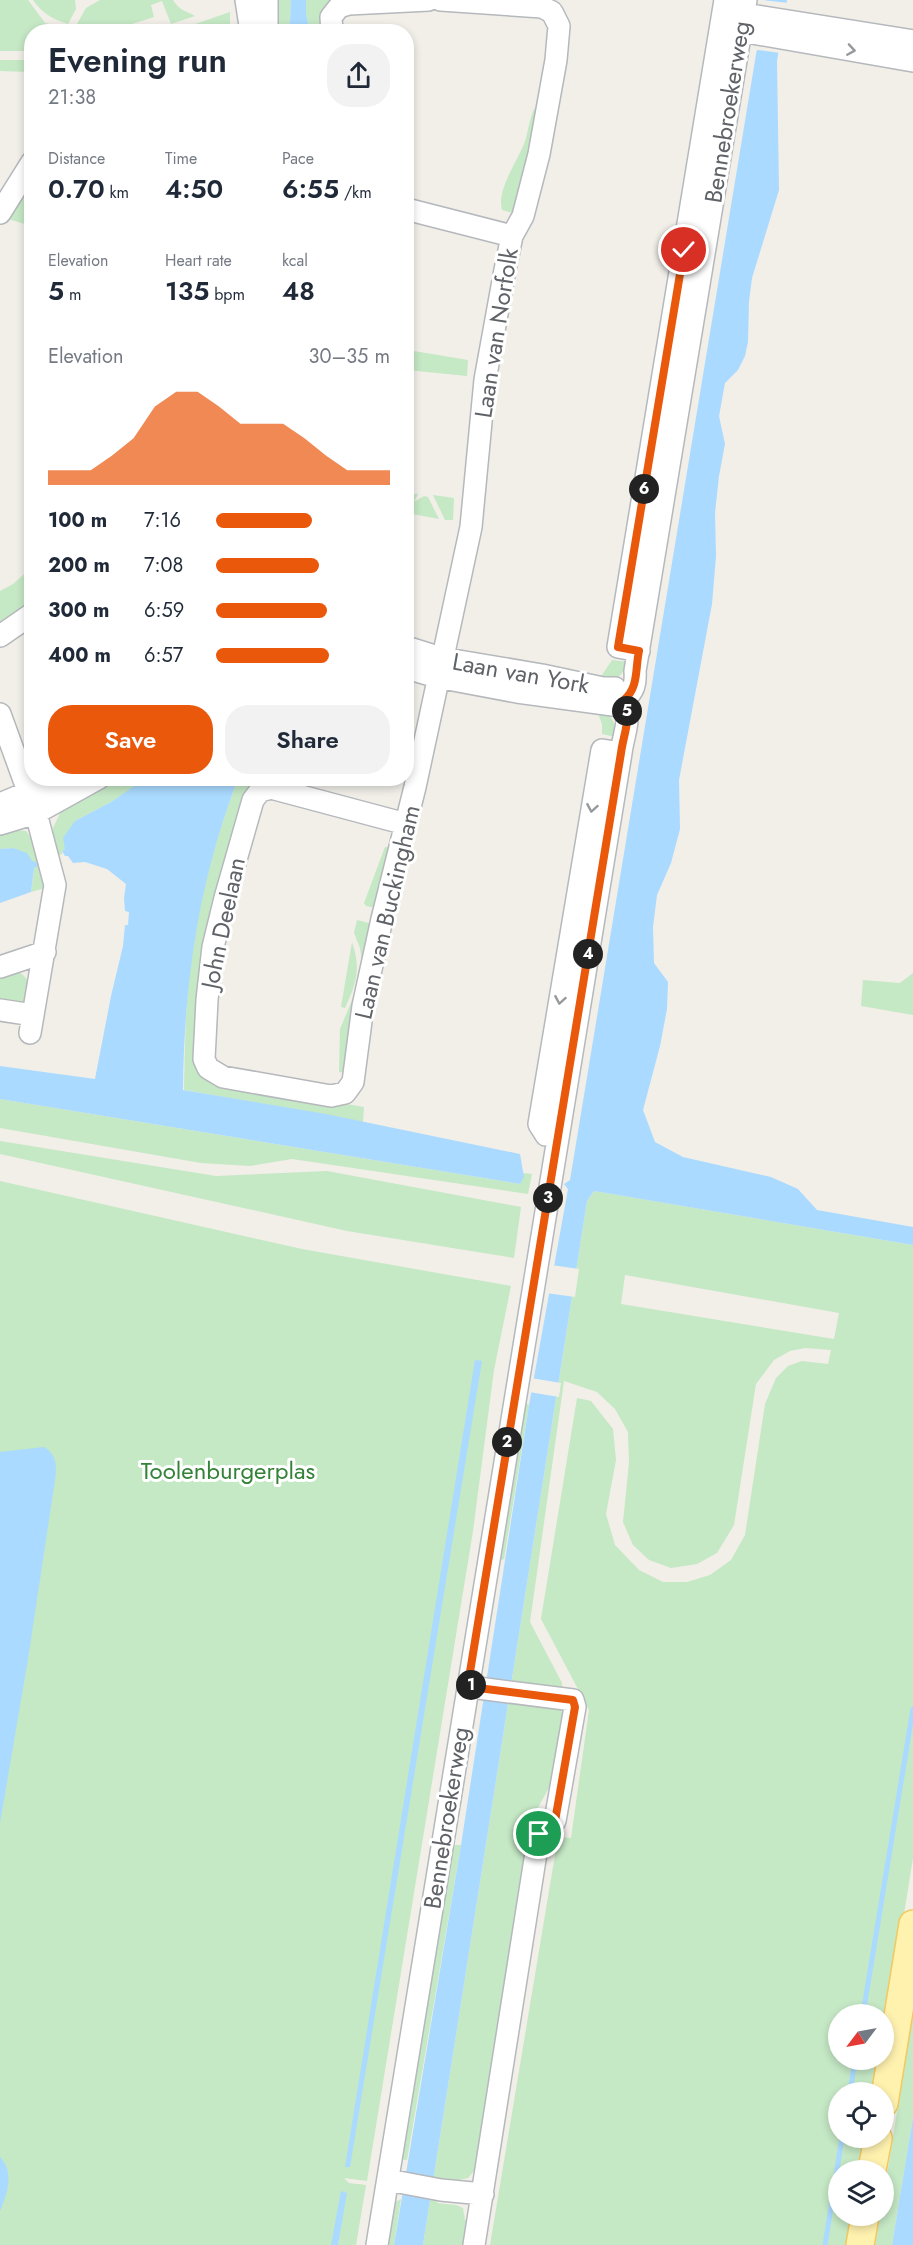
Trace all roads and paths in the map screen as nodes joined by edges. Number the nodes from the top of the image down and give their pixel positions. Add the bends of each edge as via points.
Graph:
1 (246, 0) edge
2 (267, 0) edge
3 (429, 0) edge
4 (441, 0) edge
5 (725, 0) edge
6 (747, 19) edge
7 (250, 24) edge
8 (267, 24) edge
9 (331, 24) edge
10 (795, 32) junction
11 (913, 41) edge
12 (913, 61) edge
13 (24, 175) edge
14 (414, 211) edge
15 (0, 213) edge
16 (512, 236) junction
17 (24, 620) edge
18 (0, 636) edge
19 (414, 652) edge
20 (637, 661) junction
21 (414, 668) edge
22 (439, 668) junction
23 (617, 698) junction
24 (0, 714) edge
25 (24, 779) edge
26 (27, 786) edge
27 (53, 786) edge
28 (78, 786) edge
29 (33, 803) junction
30 (0, 804) edge
31 (0, 824) edge
32 (406, 824) junction
33 (45, 952) junction
34 (0, 967) edge
35 (0, 1010) edge
36 (345, 1093) joint
37 (473, 1686) junction
38 (913, 1924) edge
39 (887, 2082) edge
40 (393, 2181) junction
41 (483, 2194) junction
42 (863, 2226) edge
43 (377, 2245) edge
44 (474, 2245) edge
45 (860, 2245) edge

1 - 7 street
2 - 8 street
3 - 9 street via 339,6 331,17
4 - 16 street, Laan van Norfolk via 542,7 552,12 559,26 539,154 523,216
5 - 20 street, Bennebroekerweg via 618,647
6 - 10 street
6 - 20 street, Bennebroekerweg
10 - 11 street
10 -> 12 street
13 - 15 street
14 - 16 street
16 - 22 street, Laan van Norfolk via 487,359 471,527
17 - 18 street
19 - 22 street, Laan van York
20 - 23 street
21 - 22 street, Laan van York
22 - 23 street, Laan van York via 542,675 603,688
22 - 32 street, Laan van Buckingham
23 - 37 street, Bennebroekerweg via 622,744 602,750 539,1124 546,1135 558,1137
24 - 25 street
26 - 29 street
27 - 29 street
28 - 29 street
29 - 30 street
29 - 31 street
29 - 33 street via 55,885
32 - 36 street, Laan van Buckingham via 363,1006 353,1082
32 - 36 street, John Deelaan via 271,788 260,791 253,800 213,947 204,1059 208,1068 223,1077 332,1096
33 - 34 street
33 - 35 street via 32,1024
37 - 40 street, Bennebroekerweg
37 - 41 street via 573,1700 575,1707 555,1821 539,1834
38 - 39 main road
40 - 41 street
40 - 43 street, Bennebroekerweg
41 - 44 street
42 - 45 main road

